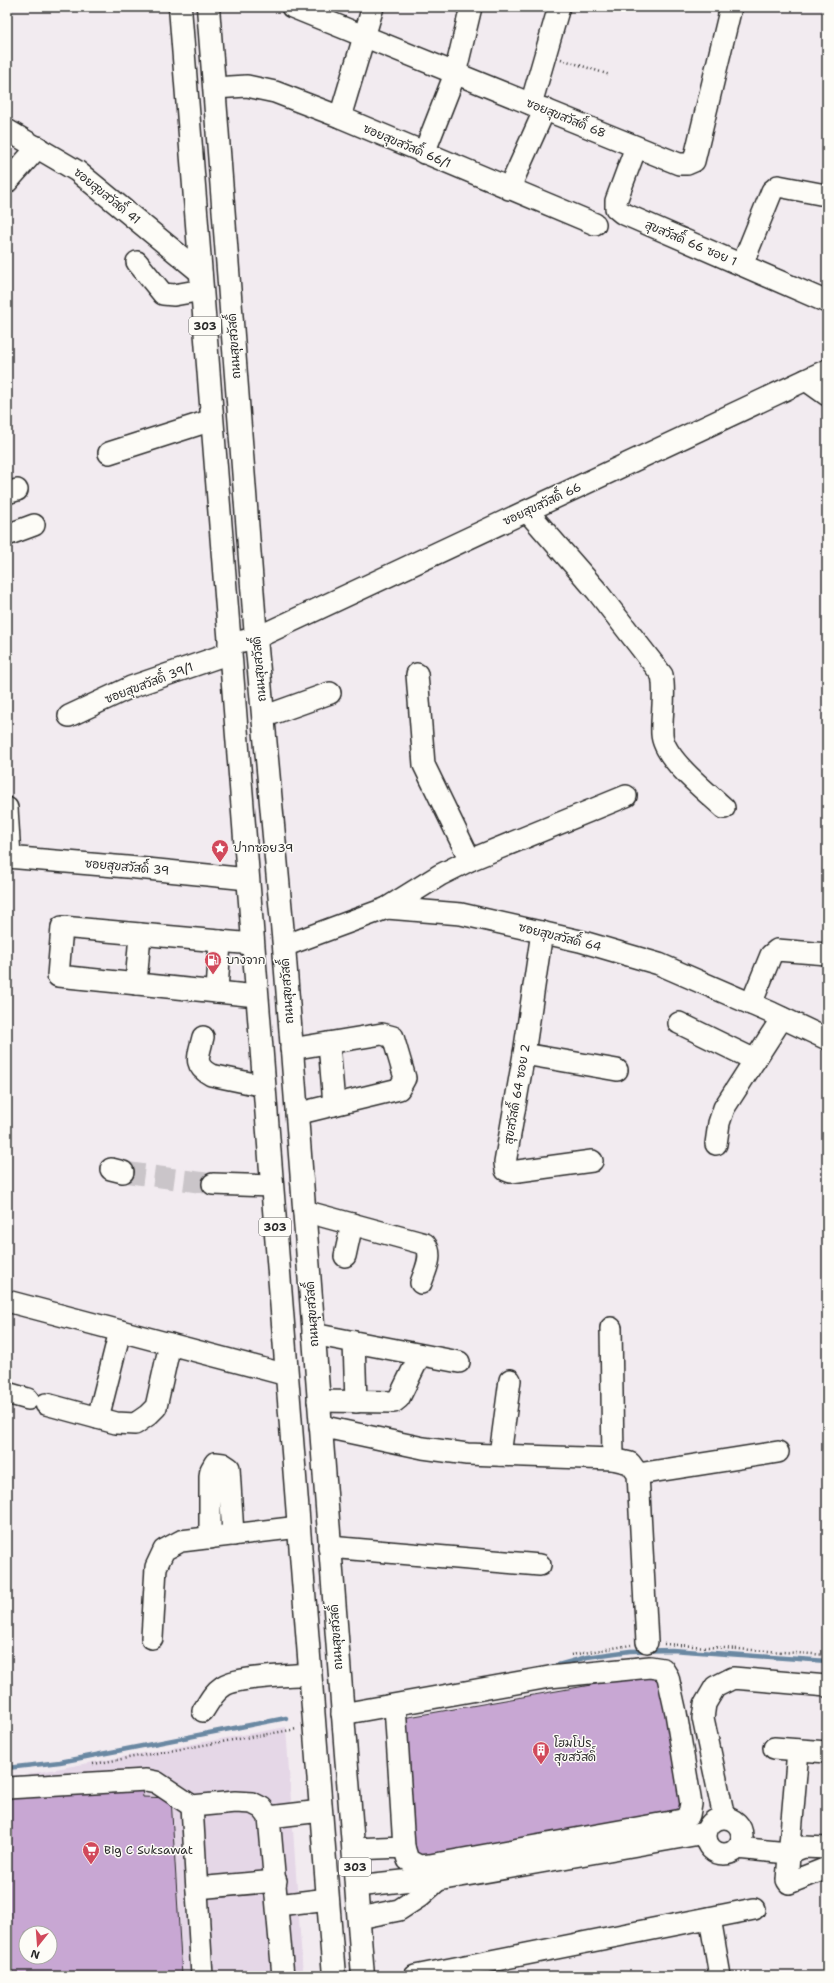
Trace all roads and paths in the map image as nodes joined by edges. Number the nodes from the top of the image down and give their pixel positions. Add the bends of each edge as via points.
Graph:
1 (180, 7) edge
2 (208, 7) edge
3 (292, 7) edge
4 (373, 7) edge
5 (471, 7) edge
6 (559, 7) edge
7 (731, 7) edge
8 (365, 36) junction
9 (546, 54) junction
10 (455, 74) junction
11 (610, 75) dead end
12 (214, 88) junction
13 (538, 106) junction
14 (340, 117) junction
15 (7, 130) edge
16 (38, 147) junction
17 (636, 147) junction
18 (424, 153) junction
19 (7, 182) edge
20 (509, 189) junction
21 (820, 194) dead end
22 (595, 224) dead end
23 (137, 262) dead end
24 (742, 265) junction
25 (201, 281) junction
26 (827, 302) edge
27 (827, 370) edge
28 (806, 380) junction
29 (827, 395) edge
30 (212, 420) junction
31 (109, 453) dead end
32 (527, 511) junction
33 (34, 525) dead end
34 (7, 535) edge
35 (256, 638) junction
36 (230, 649) junction
37 (417, 674) dead end
38 (330, 693) dead end
39 (69, 716) dead end
40 (263, 717) junction
41 (626, 796) dead end
42 (7, 808) edge
43 (724, 808) dead end
44 (8, 857) edge
45 (470, 860) junction
46 (248, 879) junction
47 (387, 908) junction
48 (542, 932) junction
49 (140, 934) junction
50 (220, 941) junction
51 (253, 944) junction
52 (284, 946) junction
53 (827, 954) edge
54 (136, 984) junction
55 (217, 992) junction
56 (257, 996) junction
57 (751, 1004) junction
58 (782, 1018) junction
59 (679, 1023) dead end
60 (203, 1037) dead end
61 (827, 1039) edge
62 (329, 1043) junction
63 (291, 1049) junction
64 (524, 1054) junction
65 (755, 1060) junction
66 (617, 1070) dead end
67 (264, 1086) junction
68 (334, 1105) junction
69 (296, 1114) junction
70 (716, 1144) dead end
71 (592, 1161) dead end
72 (213, 1184) tunnel mouth
73 (272, 1186) junction
74 (304, 1211) junction
75 (352, 1224) junction
76 (345, 1256) dead end
77 (421, 1282) dead end
78 (7, 1300) edge
79 (611, 1328) dead end
80 (120, 1330) junction
81 (313, 1334) junction
82 (354, 1342) junction
83 (170, 1344) junction
84 (420, 1355) junction
85 (459, 1362) dead end
86 (286, 1375) junction
87 (510, 1380) dead end
88 (7, 1393) edge
89 (318, 1401) junction
90 (356, 1402) junction
91 (98, 1418) junction
92 (320, 1426) junction
93 (778, 1452) dead end
94 (500, 1455) junction
95 (613, 1459) junction
96 (638, 1474) junction
97 (231, 1498) junction
98 (210, 1499) junction
99 (298, 1527) junction
100 (233, 1535) junction
101 (210, 1538) junction
102 (329, 1547) junction
103 (540, 1565) dead end
104 (152, 1638) dead end
105 (647, 1642) dead end
106 (310, 1674) junction
107 (827, 1686) edge
108 (395, 1706) junction
109 (203, 1711) dead end
110 (342, 1714) junction
111 (314, 1726) junction
112 (774, 1748) dead end
113 (798, 1750) junction
114 (827, 1752) edge
115 (86, 1764) dead end
116 (7, 1788) edge
117 (192, 1806) junction
118 (321, 1811) junction
119 (269, 1817) junction
120 (724, 1817) junction
121 (705, 1833) junction
122 (740, 1842) junction
123 (794, 1846) junction
124 (404, 1847) junction
125 (827, 1848) edge
126 (353, 1849) junction
127 (827, 1868) edge
128 (438, 1880) junction
129 (276, 1881) junction
130 (356, 1886) junction
131 (197, 1888) junction
132 (328, 1899) junction
133 (278, 1905) junction
134 (754, 1910) dead end
135 (359, 1918) junction
136 (710, 1918) junction
137 (202, 1976) edge
138 (284, 1976) edge
139 (334, 1976) edge
140 (363, 1976) edge
141 (415, 1976) edge
142 (720, 1976) edge

1 - 25 main road, 303
2 - 12 main road, ถนนสุขสวัสดิ์ / 303
3 - 8 street, ซอยสุขสวัสดิ์ 68
4 - 8 street
5 - 10 street
6 - 9 street
7 - 17 street, ซอยสุขสวัสดิ์ 68 via 694,161 679,164
8 - 10 street, ซอยสุขสวัสดิ์ 68
8 - 14 street
9 - 11 path
9 - 13 street
10 - 13 street, ซอยสุขสวัสดิ์ 68
10 - 18 street
12 - 14 street, ซอยสุขสวัสดิ์ 66/1 via 247,86 262,89
12 - 35 main road, ถนนสุขสวัสดิ์ / 303
13 - 17 street, ซอยสุขสวัสดิ์ 68
13 - 20 street
14 - 18 street, ซอยสุขสวัสดิ์ 66/1
15 - 16 street, ซอยสุขสวัสดิ์ 41
16 - 19 street
16 - 25 street, ซอยสุขสวัสดิ์ 41 via 77,171
17 - 24 street, สุขสวัสดิ์ 66 ซอย 1 via 616,201 616,208 622,213
18 - 20 street, ซอยสุขสวัสดิ์ 66/1
20 - 22 street, ซอยสุขสวัสดิ์ 66/1
21 - 24 street via 778,186 772,191
23 - 25 street via 163,294 174,295
24 - 26 street, สุขสวัสดิ์ 66 ซอย 1
25 - 30 main road, 303
27 - 28 street, ซอยสุขสวัสดิ์ 66
28 - 29 street
28 - 32 street, ซอยสุขสวัสดิ์ 66
30 - 31 street
30 - 36 main road, 303
32 - 35 street, ซอยสุขสวัสดิ์ 66
32 - 43 street via 596,590 662,675 665,688 663,745 672,758
33 - 34 street
35 - 36 street, ซอยสุขสวัสดิ์ 66
35 - 40 main road, ถนนสุขสวัสดิ์ / 303
36 - 39 street, ซอยสุขสวัสดิ์ 39/1 via 131,686
36 - 46 main road, 303
37 - 45 street via 424,765
38 - 40 street
40 - 52 main road, ถนนสุขสวัสดิ์ / 303
41 - 45 street
42 - 44 street
44 - 46 street, ซอยสุขสวัสดิ์ 39
45 - 47 street via 440,875
46 - 51 main road, 303
47 - 48 street, ซอยสุขสวัสดิ์ 64 via 461,914
47 - 52 street, ซอยสุขสวัสดิ์ 64
48 - 57 street, ซอยสุขสวัสดิ์ 64 via 659,964
48 - 64 street, สุขสวัสดิ์ 64 ซอย 2
49 - 50 street
49 - 54 street
49 - 54 street via 62,927 58,976
50 - 51 street
50 - 55 street
51 - 56 main road, 303
52 - 63 main road, ถนนสุขสวัสดิ์ / 303
53 - 57 street via 777,950 771,955
54 - 55 street
55 - 56 street
56 - 67 main road, 303
57 - 58 street, ซอยสุขสวัสดิ์ 64
58 - 61 street, ซอยสุขสวัสดิ์ 64
58 - 65 street
59 - 65 street
60 - 67 street via 198,1062 204,1072
62 - 63 street
62 - 68 street
62 - 68 street via 389,1035 393,1037 405,1078 399,1089
63 - 69 main road, ถนนสุขสวัสดิ์ / 303
64 - 66 street
64 - 71 street, สุขสวัสดิ์ 64 ซอย 2 via 505,1163 506,1170 511,1172
65 - 70 street via 724,1108 718,1123
67 - 73 main road, 303
68 - 69 street
69 - 74 main road, ถนนสุขสวัสดิ์ / 303
72 - 73 street
73 - 86 main road, 303
74 - 75 street
74 - 81 main road, ถนนสุขสวัสดิ์ / 303
75 - 76 street
75 - 77 street via 425,1244 430,1255
78 - 80 street
79 - 95 street
80 - 83 street
80 - 91 street
81 - 82 street
81 - 89 main road, ถนนสุขสวัสดิ์ / 303
82 - 84 street
82 - 90 street
83 - 86 street
83 - 91 street via 156,1407 135,1424 116,1423
84 - 85 street
84 - 90 street via 399,1398 394,1402
86 - 99 main road, 303
87 - 94 street
88 - 91 street
89 - 90 street
89 - 92 main road, ถนนสุขสวัสดิ์ / 303
92 - 94 street via 423,1448
92 - 102 main road, ถนนสุขสวัสดิ์ / 303
93 - 96 street
94 - 95 street
95 - 96 street via 630,1463
96 - 105 street
97 - 98 street
97 - 98 street via 229,1468 215,1463 210,1476
97 - 100 street
98 - 101 street
99 - 100 street
99 - 106 main road, 303
100 - 101 street
101 - 104 street via 181,1541 164,1550 156,1567
102 - 103 street
102 - 110 main road, ถนนสุขสวัสดิ์ / 303
106 - 109 street via 242,1680 223,1686 214,1694
106 - 111 main road, 303
107 - 120 street via 733,1678 715,1687 705,1704 703,1718
108 - 110 street
108 - 124 street
108 - 124 street via 549,1677 650,1666 663,1669 668,1677 676,1713 691,1804 689,1815 682,1820 430,1865 419,1866 408,1860
110 - 126 main road, ถนนสุขสวัสดิ์ / 303
111 - 115 path via 141,1757
111 - 118 main road, 303
112 - 113 street
113 - 114 street
113 - 123 street
116 - 117 street via 146,1780 156,1782
117 - 119 street via 252,1803 262,1808
117 - 131 street
118 - 119 street
118 - 132 main road, 303
119 - 129 street
120 - 121 street via 710,1823
120 - 122 street via 740,1826
121 - 122 street via 708,1846 725,1854
121 - 128 street
122 - 123 street
123 - 125 street
123 - 127 street via 787,1880 789,1883
124 - 126 street
126 - 130 main road, ถนนสุขสวัสดิ์ / 303
128 - 130 street
128 - 135 street via 399,1910
129 - 131 street
129 - 133 street
130 - 135 main road, ถนนสุขสวัสดิ์ / 303
131 - 137 street
132 - 133 street
132 - 139 main road, 303
133 - 138 street
134 - 136 street
135 - 140 main road, ถนนสุขสวัสดิ์ / 303
136 - 141 street
136 - 142 street

